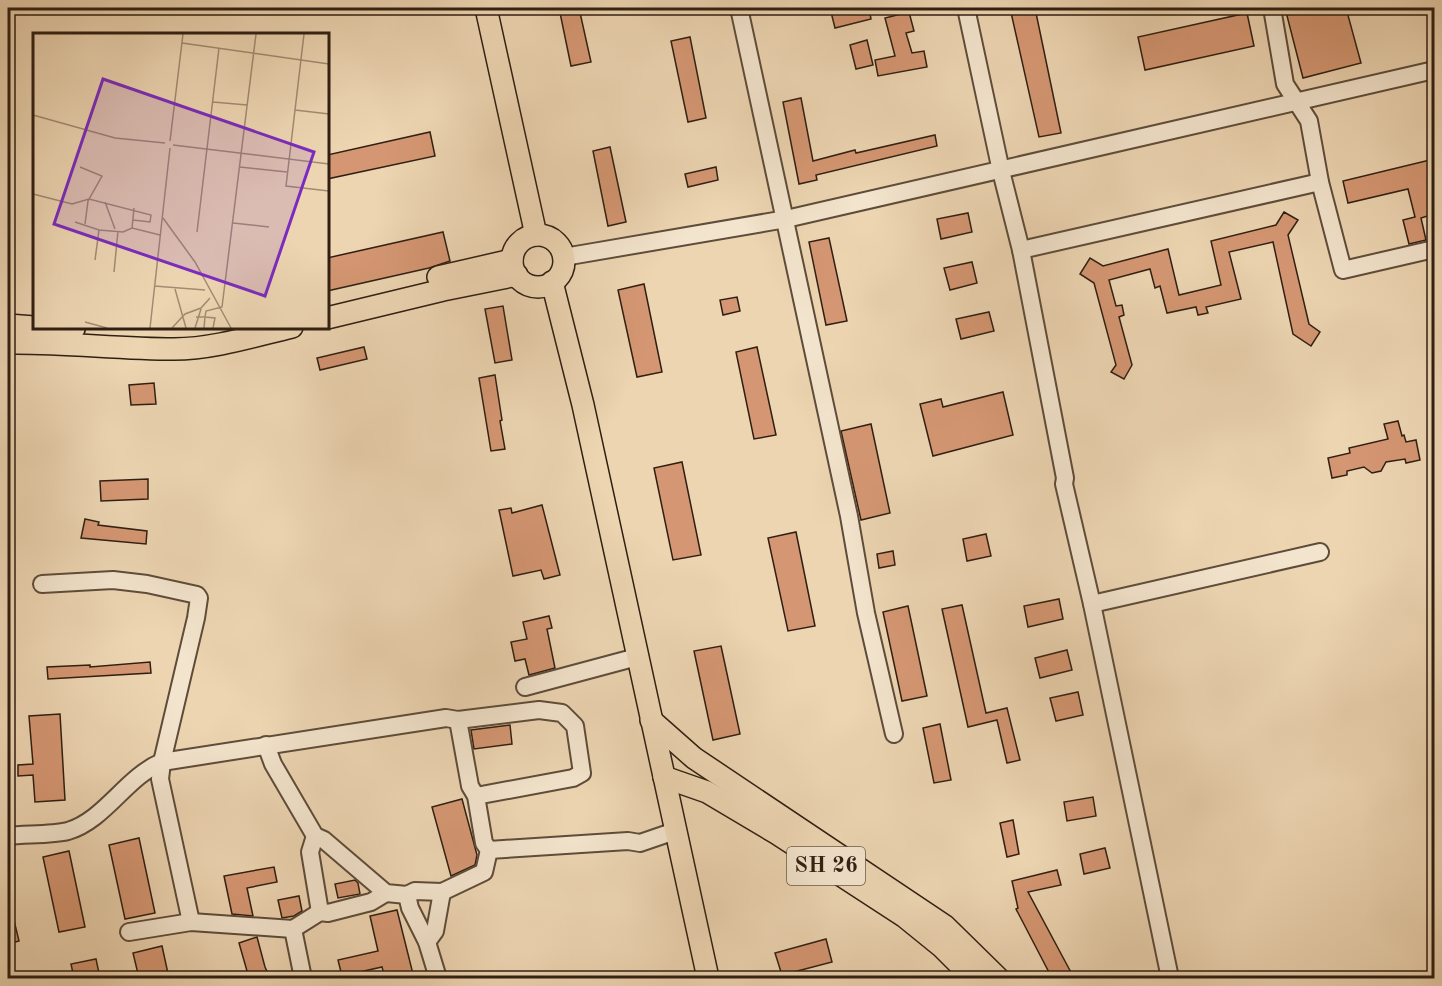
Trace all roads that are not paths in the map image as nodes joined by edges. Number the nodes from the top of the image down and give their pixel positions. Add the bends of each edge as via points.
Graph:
1 (486, 8) edge
2 (739, 8) edge
3 (966, 8) edge
4 (1272, 8) edge
5 (1434, 70) edge
6 (1296, 101) junction
7 (1001, 171) junction
8 (1320, 182) junction
9 (786, 219) junction
10 (536, 235) junction
11 (1434, 249) edge
12 (1021, 250) junction
13 (564, 257) junction
14 (515, 268) junction
15 (552, 282) junction
16 (328, 304) edge
17 (328, 318) edge
18 (8, 326) edge
19 (33, 327) edge
20 (48, 328) edge
21 (226, 328) edge
22 (288, 328) edge
23 (8, 343) edge
24 (1320, 552) dead end
25 (42, 584) dead end
26 (1092, 604) junction
27 (637, 657) junction
28 (525, 687) dead end
29 (458, 720) junction
30 (651, 720) junction
31 (894, 734) dead end
32 (266, 745) junction
33 (162, 762) junction
34 (664, 777) junction
35 (476, 796) junction
36 (675, 831) junction
37 (8, 836) edge
38 (315, 836) junction
39 (489, 850) junction
40 (442, 891) junction
41 (386, 893) junction
42 (407, 895) junction
43 (320, 912) junction
44 (190, 922) junction
45 (293, 929) junction
46 (129, 932) dead end
47 (427, 942) junction
48 (303, 978) edge
49 (438, 978) edge
50 (708, 978) edge
51 (973, 978) edge
52 (999, 978) edge
53 (1170, 978) edge

1 - 10 main road
2 - 9 street
3 - 7 street
4 - 6 street via 1286,84
5 - 6 street
6 - 7 street
6 - 8 street via 1309,121
7 - 9 street
7 - 12 street
8 - 11 street via 1343,270
8 - 12 street
9 - 13 street
9 - 31 street
10 - 13 main road via 556,242
10 - 14 main road via 518,244
12 - 26 street via 1064,484
13 - 15 main road via 560,274
14 - 15 main road via 530,285
14 - 16 main road
14 - 17 main road
15 - 27 main road via 583,405
18 - 19 main road
20 - 21 main road via 142,336 196,334
22 - 23 main road via 227,343 176,349
24 - 26 street
25 - 33 street via 113,580 197,595 196,618
26 - 53 street
27 - 28 street
27 - 30 main road
29 - 32 street via 446,718
29 - 35 street via 470,786
29 - 35 street via 539,710 562,713 575,726 582,773
30 - 34 main road
30 - 52 main road via 694,758 945,926
32 - 33 street
32 - 38 street via 273,765
33 - 37 street via 147,768 90,820 68,831
33 - 44 street via 160,779
34 - 36 main road
34 - 51 main road, SH 26 via 707,792 776,833 904,917
35 - 39 street via 484,843
36 - 39 street via 640,843
36 - 50 main road
38 - 41 street
38 - 43 street via 310,852
39 - 40 street via 484,872
40 - 42 street
40 - 47 street via 435,931
41 - 42 street
41 - 43 street via 371,902
42 - 47 street
43 - 45 street
44 - 45 street
44 - 46 street
45 - 48 street
47 - 49 street

